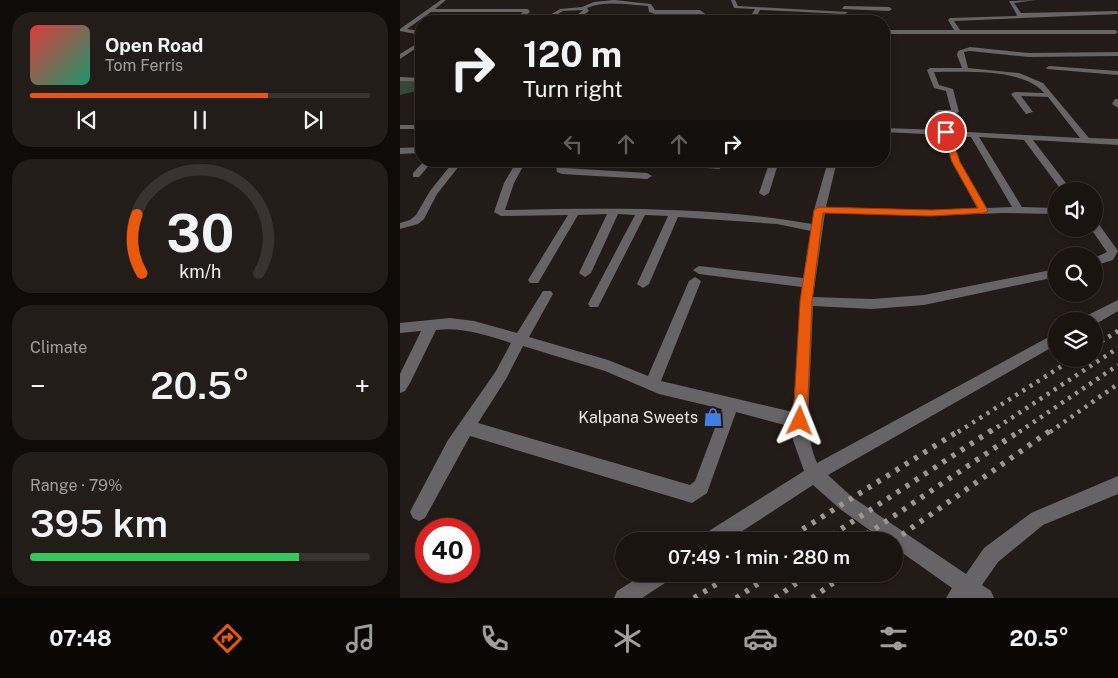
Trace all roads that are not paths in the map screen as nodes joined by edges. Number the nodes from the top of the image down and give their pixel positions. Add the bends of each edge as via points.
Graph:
1 (444, 0) edge
2 (733, 0) edge
3 (843, 0) edge
4 (866, 0) edge
5 (1034, 0) edge
6 (616, 1) edge
7 (697, 5) dead end
8 (869, 7) dead end
9 (583, 8) junction
10 (758, 8) junction
11 (889, 9) dead end
12 (429, 10) junction
13 (844, 10) junction
14 (655, 12) junction
15 (700, 12) junction
16 (1116, 13) dead end
17 (1085, 14) junction
18 (421, 15) edge
19 (524, 15) edge
20 (553, 15) edge
21 (581, 15) edge
22 (651, 15) edge
23 (702, 15) edge
24 (754, 15) edge
25 (846, 15) edge
26 (1020, 15) junction
27 (409, 17) dead end
28 (415, 17) edge
29 (415, 19) edge
30 (1100, 23) dead end
31 (1107, 27) dead end
32 (415, 32) edge
33 (890, 32) edge
34 (958, 32) junction
35 (415, 47) edge
36 (1118, 54) edge
37 (1029, 55) junction
38 (400, 57) edge
39 (1049, 68) dead end
40 (1027, 70) junction
41 (966, 71) junction
42 (1118, 73) edge
43 (400, 79) edge
44 (415, 80) edge
45 (1050, 95) junction
46 (1118, 101) edge
47 (1118, 106) edge
48 (1029, 112) dead end
49 (402, 127) dead end
50 (415, 127) edge
51 (890, 130) edge
52 (946, 132) junction
53 (973, 134) junction
54 (1026, 137) junction
55 (1086, 140) junction
56 (1117, 143) edge
57 (415, 150) edge
58 (400, 151) edge
59 (423, 167) edge
60 (454, 167) edge
61 (518, 167) edge
62 (560, 167) edge
63 (774, 167) edge
64 (831, 167) edge
65 (416, 175) dead end
66 (647, 176) dead end
67 (1060, 182) edge
68 (764, 193) dead end
69 (819, 210) junction
70 (1019, 210) junction
71 (984, 211) junction
72 (1048, 211) edge
73 (614, 212) junction
74 (574, 213) junction
75 (642, 213) junction
76 (674, 214) junction
77 (400, 226) edge
78 (816, 228) junction
79 (1102, 237) edge
80 (1103, 259) edge
81 (585, 274) dead end
82 (1048, 275) edge
83 (534, 280) dead end
84 (808, 283) junction
85 (643, 284) dead end
86 (547, 294) dead end
87 (806, 301) junction
88 (594, 304) dead end
89 (1118, 305) edge
90 (1103, 313) edge
91 (432, 325) junction
92 (400, 328) edge
93 (518, 341) junction
94 (1048, 344) edge
95 (652, 384) junction
96 (400, 386) edge
97 (731, 404) junction
98 (800, 421) junction
99 (466, 427) junction
100 (814, 474) junction
101 (1118, 485) edge
102 (419, 512) dead end
103 (725, 532) edge
104 (649, 582) edge
105 (970, 594) edge
106 (624, 598) edge

1 - 12 street
2 - 10 street via 736,7
3 - 13 street
4 - 8 street
5 - 26 street via 1012,1
6 - 9 street via 594,3
6 - 14 street via 649,5 650,11
7 - 15 street
9 - 20 street via 562,10
9 - 21 street via 587,10
10 - 13 street
10 - 24 street
11 - 13 street
12 - 18 street
12 - 19 street via 527,10
13 - 25 street
14 - 15 street
14 - 22 street
15 - 23 street
16 - 17 street
17 - 26 street
17 - 30 street
26 - 34 street via 1017,18 952,19
27 - 28 street
29 - 32 street via 402,30
31 - 34 street via 1115,32
33 - 34 street
35 - 38 street
36 - 37 street
37 - 40 street
37 - 41 street via 964,50 960,55
39 - 42 street
40 - 41 street
40 - 45 street
41 - 52 street via 930,70 936,87 949,89 953,104 955,112 938,112
43 - 44 street
45 - 48 street via 1016,94
45 - 55 street
46 - 47 street
49 - 50 street
51 - 52 street
52 - 53 street
52 - 71 street via 956,162
53 - 54 street
53 - 70 street
54 - 55 street
54 - 67 street
55 - 56 street
57 - 58 street
59 - 65 street
60 - 77 street via 433,193 420,217
61 - 74 street via 509,183 500,213
62 - 66 street via 566,172
63 - 68 street
64 - 69 street
69 - 71 street
69 - 78 street
70 - 71 street
70 - 72 street
73 - 74 street
73 - 75 street
73 - 81 street
74 - 83 street
75 - 76 street
75 - 88 street
76 - 78 street via 751,218
76 - 85 street
78 - 84 street
79 - 80 street via 1113,252
82 - 87 street via 924,300 872,304
84 - 87 street
84 - 95 street via 697,276
86 - 93 street
87 - 98 street
89 - 90 street
91 - 92 street
91 - 93 street via 474,326
91 - 96 street via 419,346 411,371
93 - 95 street via 608,366
93 - 99 street via 501,375
94 - 100 street
95 - 97 street
97 - 98 street
97 - 99 street via 701,487 692,494
98 - 100 street via 801,440
99 - 102 street
100 - 103 street
100 - 105 street via 846,502
101 - 105 street via 1037,519 991,555
104 - 106 street

